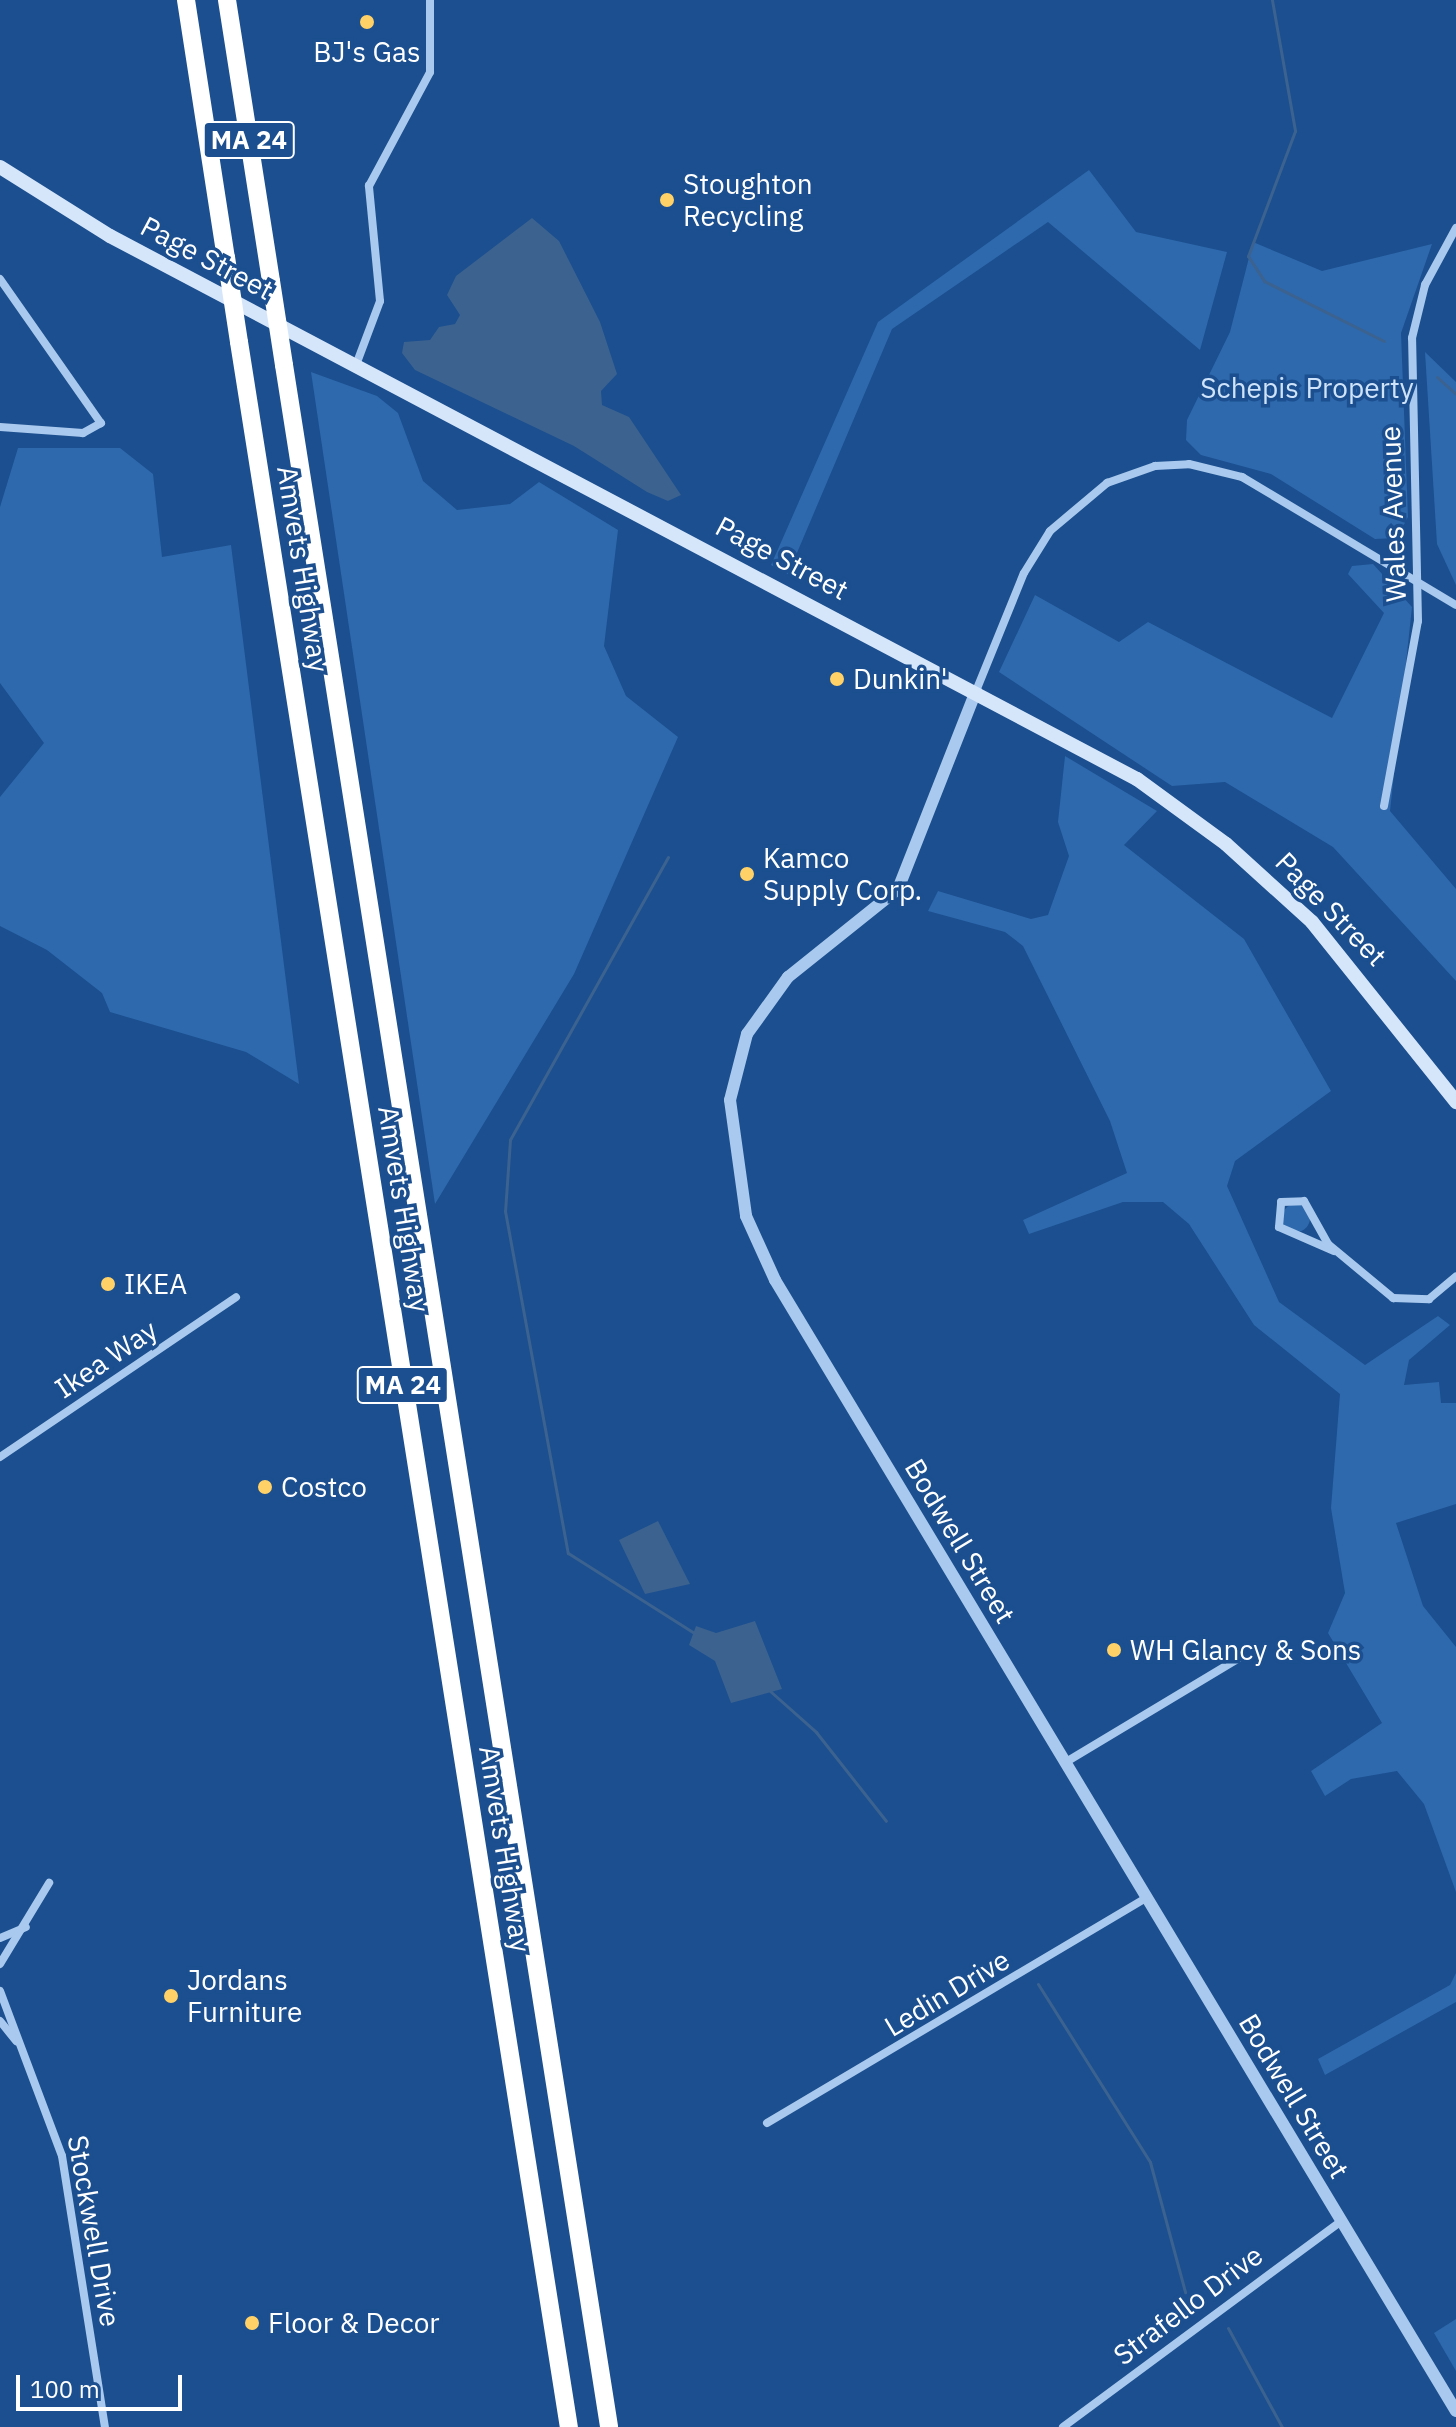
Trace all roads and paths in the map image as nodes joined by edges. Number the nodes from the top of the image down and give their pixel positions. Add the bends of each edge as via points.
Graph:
1 (186, 0) edge
2 (227, 0) edge
3 (430, 0) edge
4 (0, 167) edge
5 (1456, 228) edge
6 (0, 279) edge
7 (356, 365) junction
8 (0, 427) edge
9 (1419, 582) junction
10 (1456, 605) edge
11 (976, 691) junction
12 (1384, 806) dead end
13 (1456, 1102) edge
14 (1316, 1220) junction
15 (1298, 1236) junction
16 (1334, 1251) junction
17 (1456, 1276) edge
18 (236, 1297) dead end
19 (0, 1457) edge
20 (1239, 1658) dead end
21 (1066, 1762) junction
22 (49, 1883) dead end
23 (1147, 1897) junction
24 (27, 1926) junction
25 (0, 1938) edge
26 (0, 1964) edge
27 (0, 1991) edge
28 (0, 2021) edge
29 (22, 2047) junction
30 (767, 2123) dead end
31 (1341, 2221) junction
32 (1456, 2411) edge
33 (105, 2427) edge
34 (569, 2427) edge
35 (609, 2427) edge
36 (1063, 2427) edge

1 - 34 highway, Amvets Highway / MA 24, bridge
2 - 35 highway, Amvets Highway / MA 24, bridge
3 - 7 street via 430,72 371,177 380,301
4 - 7 main road, Page Street via 110,236
5 - 9 street, Wales Avenue via 1425,285 1412,338
6 - 8 street via 51,360 101,416 97,428 83,433
7 - 11 main road, Page Street
9 - 10 street
9 - 11 street via 1242,477 1189,464 1147,468 1088,495 1039,546
9 - 12 street, Wales Avenue via 1409,695
11 - 13 main road, Page Street via 1116,765 1251,864 1362,977
11 - 21 street, Bodwell Street via 898,889 788,977 756,1016 734,1073 731,1124 746,1216 765,1263
14 - 15 street via 1311,1234
14 - 15 street via 1300,1199 1281,1202 1276,1222
14 - 16 street
15 - 16 street
16 - 17 street via 1400,1300 1436,1296
18 - 19 street, Ikea Way
20 - 21 street
21 - 23 street, Bodwell Street
22 - 24 street
23 - 30 street, Ledin Drive
23 - 31 street, Bodwell Street
24 - 25 street
24 - 26 street
27 - 29 street, Stockwell Drive
28 - 29 street, Stockwell Drive
29 - 33 street, Stockwell Drive via 62,2156
31 - 32 street, Bodwell Street
31 - 36 street, Strafello Drive

